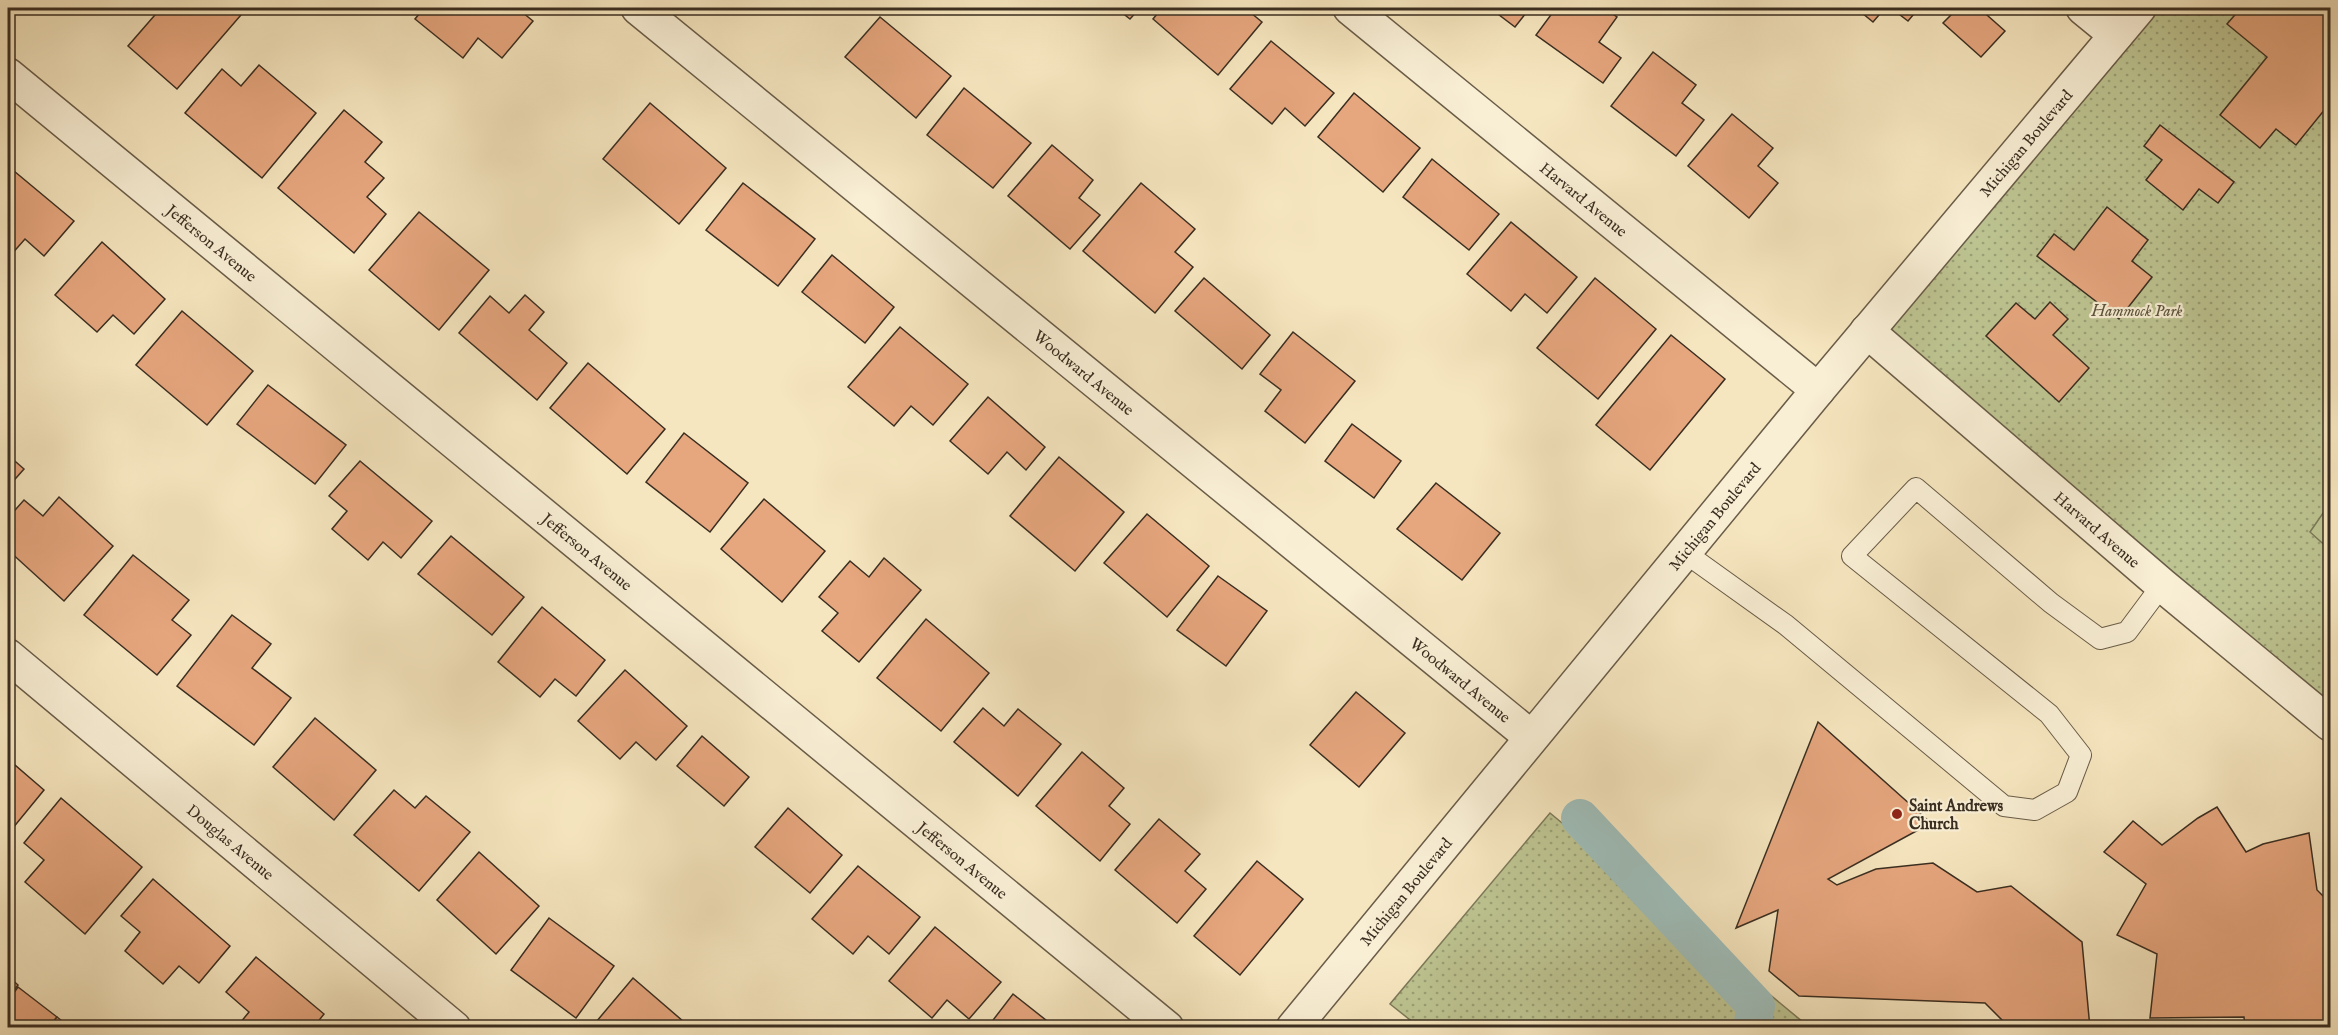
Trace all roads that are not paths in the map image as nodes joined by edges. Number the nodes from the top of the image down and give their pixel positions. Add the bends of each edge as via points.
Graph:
1 (638, 8) edge
2 (1350, 8) edge
3 (2083, 8) edge
4 (2139, 8) edge
5 (2116, 35) junction
6 (8, 75) edge
7 (1867, 331) junction
8 (1818, 390) junction
9 (1684, 552) junction
10 (2162, 585) junction
11 (8, 656) edge
12 (2331, 724) edge
13 (1531, 736) junction
14 (453, 1028) edge
15 (1167, 1028) edge
16 (1293, 1028) edge

1 - 13 street, Woodward Avenue
2 - 8 street, Harvard Avenue
3 - 5 street
4 - 5 street, Michigan Boulevard
5 - 7 street, Michigan Boulevard
6 - 15 street, Jefferson Avenue
7 - 8 street, Michigan Boulevard
7 - 10 street, Harvard Avenue
8 - 9 street, Michigan Boulevard
9 - 10 lane via 1786,625 2004,806 2035,810 2067,792 2081,755 2049,714 1852,556 1916,488 2051,603 2100,639 2127,632
9 - 13 street, Michigan Boulevard
10 - 12 street, Harvard Avenue
11 - 14 street, Douglas Avenue
13 - 16 street, Michigan Boulevard

